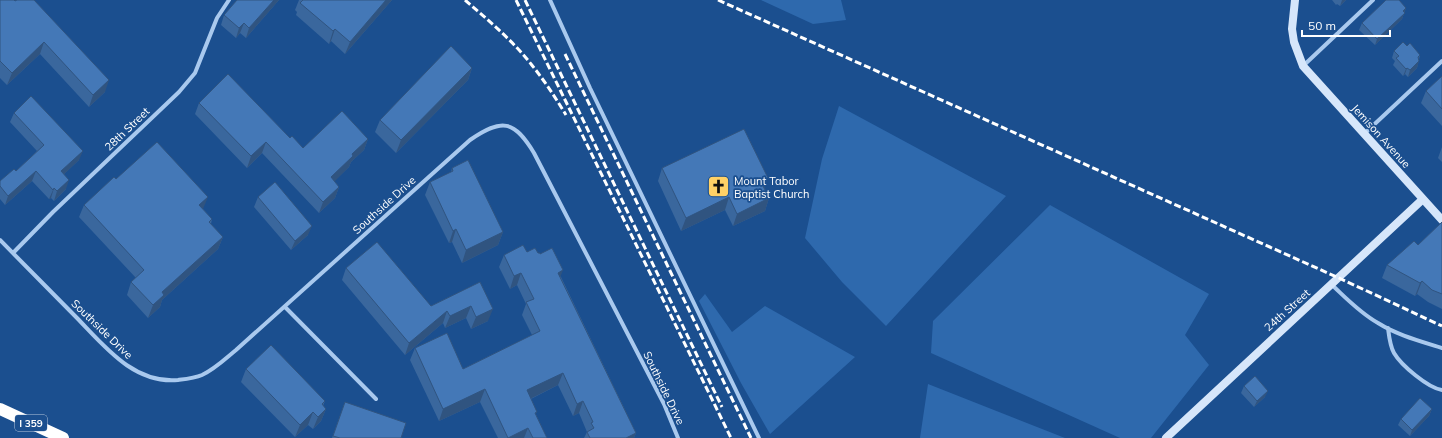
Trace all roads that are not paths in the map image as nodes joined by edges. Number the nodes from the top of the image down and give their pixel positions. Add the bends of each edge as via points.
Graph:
1 (229, 0) edge
2 (550, 0) edge
3 (1295, 0) edge
4 (1373, 0) edge
5 (1442, 61) edge
6 (1303, 66) junction
7 (1364, 134) junction
8 (1423, 199) junction
9 (1442, 220) edge
10 (0, 240) edge
11 (13, 253) junction
12 (1332, 285) junction
13 (285, 307) junction
14 (1388, 328) junction
15 (1442, 348) edge
16 (1442, 390) edge
17 (376, 399) dead end
18 (0, 409) edge
19 (63, 438) edge
20 (678, 438) edge
21 (759, 438) edge
22 (1166, 438) edge

1 - 11 street, 28th Street via 218,18 195,73
2 - 21 street
3 - 6 street via 1293,36
4 - 6 street
5 - 7 street
6 - 7 street, Jemison Avenue
7 - 8 street, Jemison Avenue
8 - 9 street, Jemison Avenue
8 - 12 street, 24th Street
10 - 11 street, Southside Drive
11 - 13 street, Southside Drive via 119,360 143,375 158,379 172,381 201,376 236,350
12 - 14 street via 1354,306
12 - 22 street, 24th Street
13 - 17 street
13 - 20 street, Southside Drive via 470,140 494,126 508,125 520,133 534,153 664,404
14 - 15 street
14 - 16 street via 1393,352 1405,366 1434,388
18 - 19 highway, I 359

